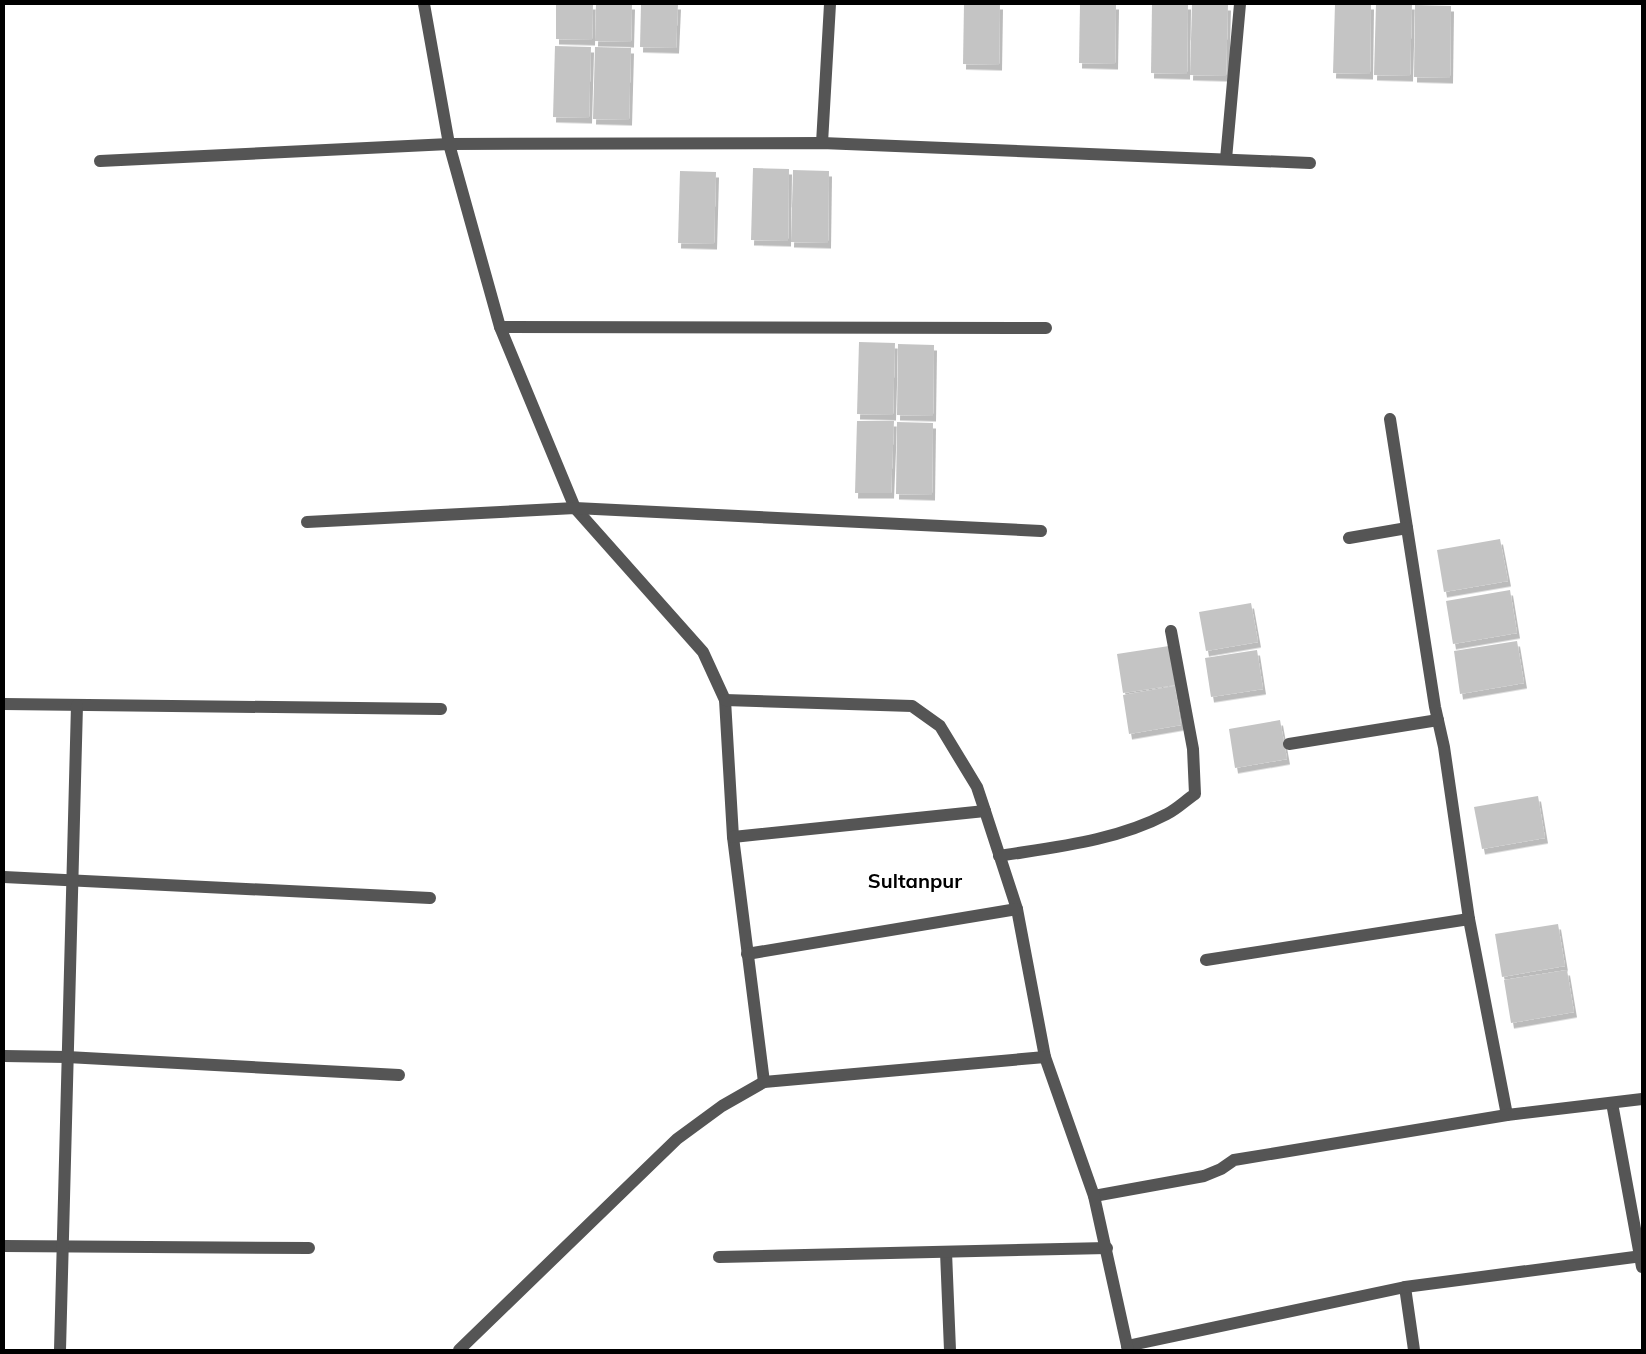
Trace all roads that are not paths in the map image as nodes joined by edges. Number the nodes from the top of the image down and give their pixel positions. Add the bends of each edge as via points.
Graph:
1 (424, 4) edge
2 (830, 4) edge
3 (1240, 4) edge
4 (822, 143) junction
5 (449, 144) junction
6 (1226, 159) junction
7 (100, 161) dead end
8 (1310, 163) dead end
9 (500, 327) junction
10 (1046, 328) dead end
11 (1390, 419) dead end
12 (575, 508) junction
13 (307, 522) dead end
14 (1407, 528) junction
15 (1041, 531) dead end
16 (1349, 538) dead end
17 (1171, 631) dead end
18 (725, 700) junction
19 (4, 704) edge
20 (77, 705) junction
21 (441, 709) dead end
22 (1438, 720) junction
23 (1290, 744) dead end
24 (985, 811) junction
25 (733, 837) junction
26 (999, 856) junction
27 (4, 877) edge
28 (72, 878) junction
29 (430, 898) dead end
30 (1017, 909) junction
31 (1470, 919) junction
32 (747, 954) junction
33 (1206, 960) dead end
34 (4, 1056) edge
35 (67, 1057) junction
36 (1045, 1057) junction
37 (399, 1075) dead end
38 (764, 1082) junction
39 (1642, 1099) edge
40 (1612, 1103) junction
41 (1507, 1115) junction
42 (1094, 1196) junction
43 (4, 1246) edge
44 (62, 1246) junction
45 (309, 1248) dead end
46 (1107, 1248) junction
47 (946, 1252) junction
48 (719, 1258) dead end
49 (1642, 1260) edge
50 (1405, 1287) junction
51 (1128, 1348) edge
52 (60, 1350) edge
53 (459, 1350) edge
54 (950, 1350) edge
55 (1414, 1350) edge

1 - 5 street
2 - 4 street
3 - 6 street
4 - 5 street
4 - 6 street
5 - 7 street
5 - 9 street
6 - 8 street
9 - 10 street
9 - 12 street
11 - 14 street
12 - 13 street
12 - 15 street
12 - 18 street via 703,652
14 - 16 street
14 - 22 street
17 - 26 street via 1193,749 1195,794 1167,814 1131,828 1084,842
18 - 24 street via 912,706 940,726 977,787
18 - 25 street
19 - 20 street
20 - 21 street
20 - 28 street
22 - 23 street
22 - 31 street
24 - 25 street
24 - 26 street
25 - 32 street
26 - 30 street
27 - 28 street
28 - 29 street
28 - 35 street
30 - 32 street
30 - 36 street
31 - 33 street
31 - 41 street
32 - 38 street
34 - 35 street
35 - 37 street
35 - 44 street
36 - 38 street
36 - 42 street
38 - 53 street via 722,1106 677,1139
39 - 40 street
40 - 41 street
40 - 49 street
41 - 42 street via 1234,1160 1204,1176
42 - 46 street
43 - 44 street
44 - 45 street
44 - 52 street
46 - 47 street
46 - 51 street
47 - 48 street
47 - 54 street
49 - 50 street
50 - 51 street
50 - 55 street

